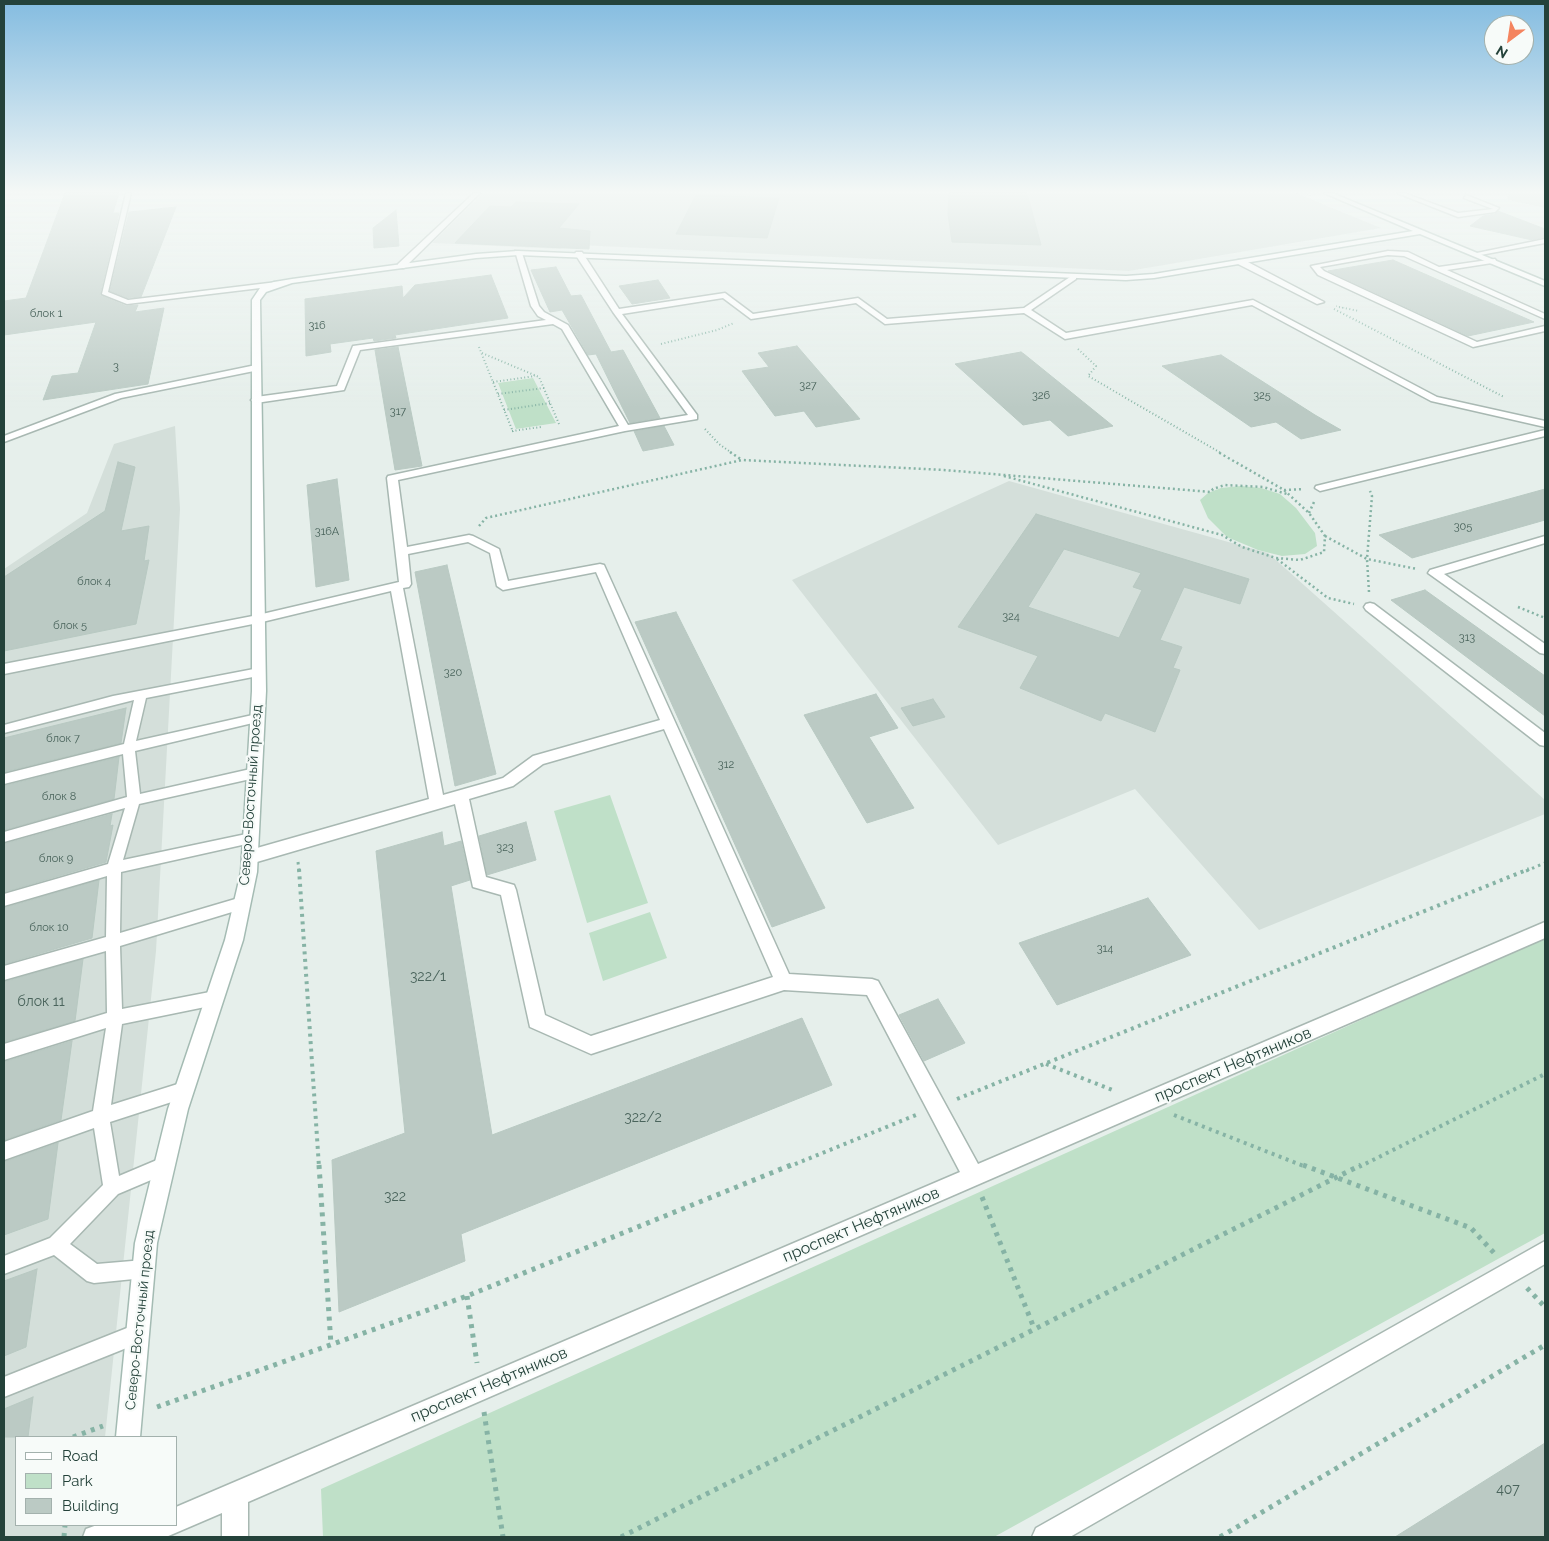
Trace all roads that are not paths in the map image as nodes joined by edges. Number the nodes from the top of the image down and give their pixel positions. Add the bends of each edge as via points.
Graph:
1 (111, 265) edge
2 (411, 265) edge
3 (522, 265) edge
4 (587, 265) edge
5 (814, 265) edge
6 (1223, 265) edge
7 (1247, 265) edge
8 (1321, 265) edge
9 (1429, 265) edge
10 (1466, 265) edge
11 (1501, 265) edge
12 (401, 266) joint
13 (1438, 269) junction
14 (1073, 277) junction
15 (1545, 284) edge
16 (270, 287) junction
17 (1320, 302) road end
18 (1026, 310) junction
19 (617, 312) junction
20 (1545, 317) edge
21 (556, 321) junction
22 (1545, 329) edge
23 (256, 368) junction
24 (256, 400) junction
25 (1545, 424) edge
26 (625, 428) junction
27 (1545, 433) edge
28 (4, 440) edge
29 (1320, 488) dead end
30 (1545, 539) edge
31 (402, 552) junction
32 (396, 586) junction
33 (1370, 607) road end
34 (258, 618) junction
35 (1545, 650) edge
36 (4, 669) edge
37 (259, 672) junction
38 (141, 695) junction
39 (258, 718) junction
40 (668, 723) junction
41 (4, 729) edge
42 (1545, 741) edge
43 (129, 747) junction
44 (254, 773) junction
45 (4, 779) edge
46 (461, 796) junction
47 (134, 800) junction
48 (437, 803) junction
49 (4, 837) edge
50 (251, 838) junction
51 (250, 858) junction
52 (114, 868) junction
53 (4, 900) edge
54 (242, 903) junction
55 (1545, 930) edge
56 (113, 942) junction
57 (4, 973) edge
58 (784, 982) junction
59 (214, 998) junction
60 (115, 1018) junction
61 (4, 1052) edge
62 (184, 1090) junction
63 (100, 1117) junction
64 (4, 1151) edge
65 (164, 1166) junction
66 (973, 1176) junction
67 (112, 1188) junction
68 (56, 1245) junction
69 (1545, 1252) edge
70 (4, 1265) edge
71 (144, 1269) junction
72 (137, 1334) junction
73 (4, 1387) edge
74 (128, 1436) edge
75 (235, 1494) junction
76 (178, 1519) edge
77 (158, 1526) edge
78 (123, 1532) edge
79 (94, 1537) edge
80 (235, 1537) edge
81 (1046, 1537) edge

1 - 16 lane via 104,294 128,302
2 - 12 street
3 - 21 street via 535,306 541,314
4 - 19 street
5 - 14 street
6 - 14 street via 1154,276
7 - 17 street
8 - 22 street via 1315,266 1321,272 1476,345
9 - 13 street
10 - 13 street
11 - 15 street
12 - 16 street
13 - 20 street
14 - 18 street
16 - 23 street, Северо-Восточный проезд via 256,300
18 - 19 street via 885,322 858,300 751,316 725,295
18 - 25 street via 1065,336 1253,302 1434,399
19 - 26 street via 694,417
21 - 24 street via 356,348 341,388
21 - 26 street via 565,327
23 - 24 street, Северо-Восточный проезд
23 - 28 street via 118,396
24 - 34 street, Северо-Восточный проезд
26 - 31 street via 392,478
27 - 29 street
30 - 35 street via 1434,572
31 - 32 street via 405,584
31 - 40 street via 469,538 495,551 503,586 600,568
32 - 34 street
32 - 48 street
33 - 42 street
34 - 36 street
34 - 37 street, Северо-Восточный проезд
37 - 38 lane
37 - 39 street, Северо-Восточный проезд
38 - 41 lane
38 - 43 lane
39 - 43 lane
39 - 44 street, Северо-Восточный проезд
40 - 46 street via 538,760 508,782
40 - 58 street
43 - 45 lane
43 - 47 lane
44 - 47 lane
44 - 50 street, Северо-Восточный проезд
46 - 48 street
46 - 58 street via 479,882 508,890 537,1021 591,1045
47 - 49 lane
47 - 52 lane
48 - 51 street
50 - 51 street, Северо-Восточный проезд
50 - 52 lane
51 - 54 street, Северо-Восточный проезд
52 - 53 lane
52 - 56 lane
54 - 56 lane
54 - 59 street, Северо-Восточный проезд via 234,940
55 - 66 street, проспект Нефтяников
56 - 57 lane
56 - 60 lane
58 - 66 street via 872,987
59 - 60 lane
59 - 62 street, Северо-Восточный проезд
60 - 61 lane
60 - 63 lane
62 - 63 lane
62 - 65 street, Северо-Восточный проезд
63 - 64 lane
63 - 67 lane
65 - 67 lane
65 - 71 street, Северо-Восточный проезд via 146,1243
66 - 75 street, проспект Нефтяников
67 - 68 lane
68 - 70 lane
68 - 71 lane via 94,1274
69 - 81 street
71 - 72 street, Северо-Восточный проезд
72 - 73 lane
72 - 74 street, Северо-Восточный проезд
75 - 76 street, проспект Нефтяников
75 - 80 street
77 - 78 street
78 - 79 lane

